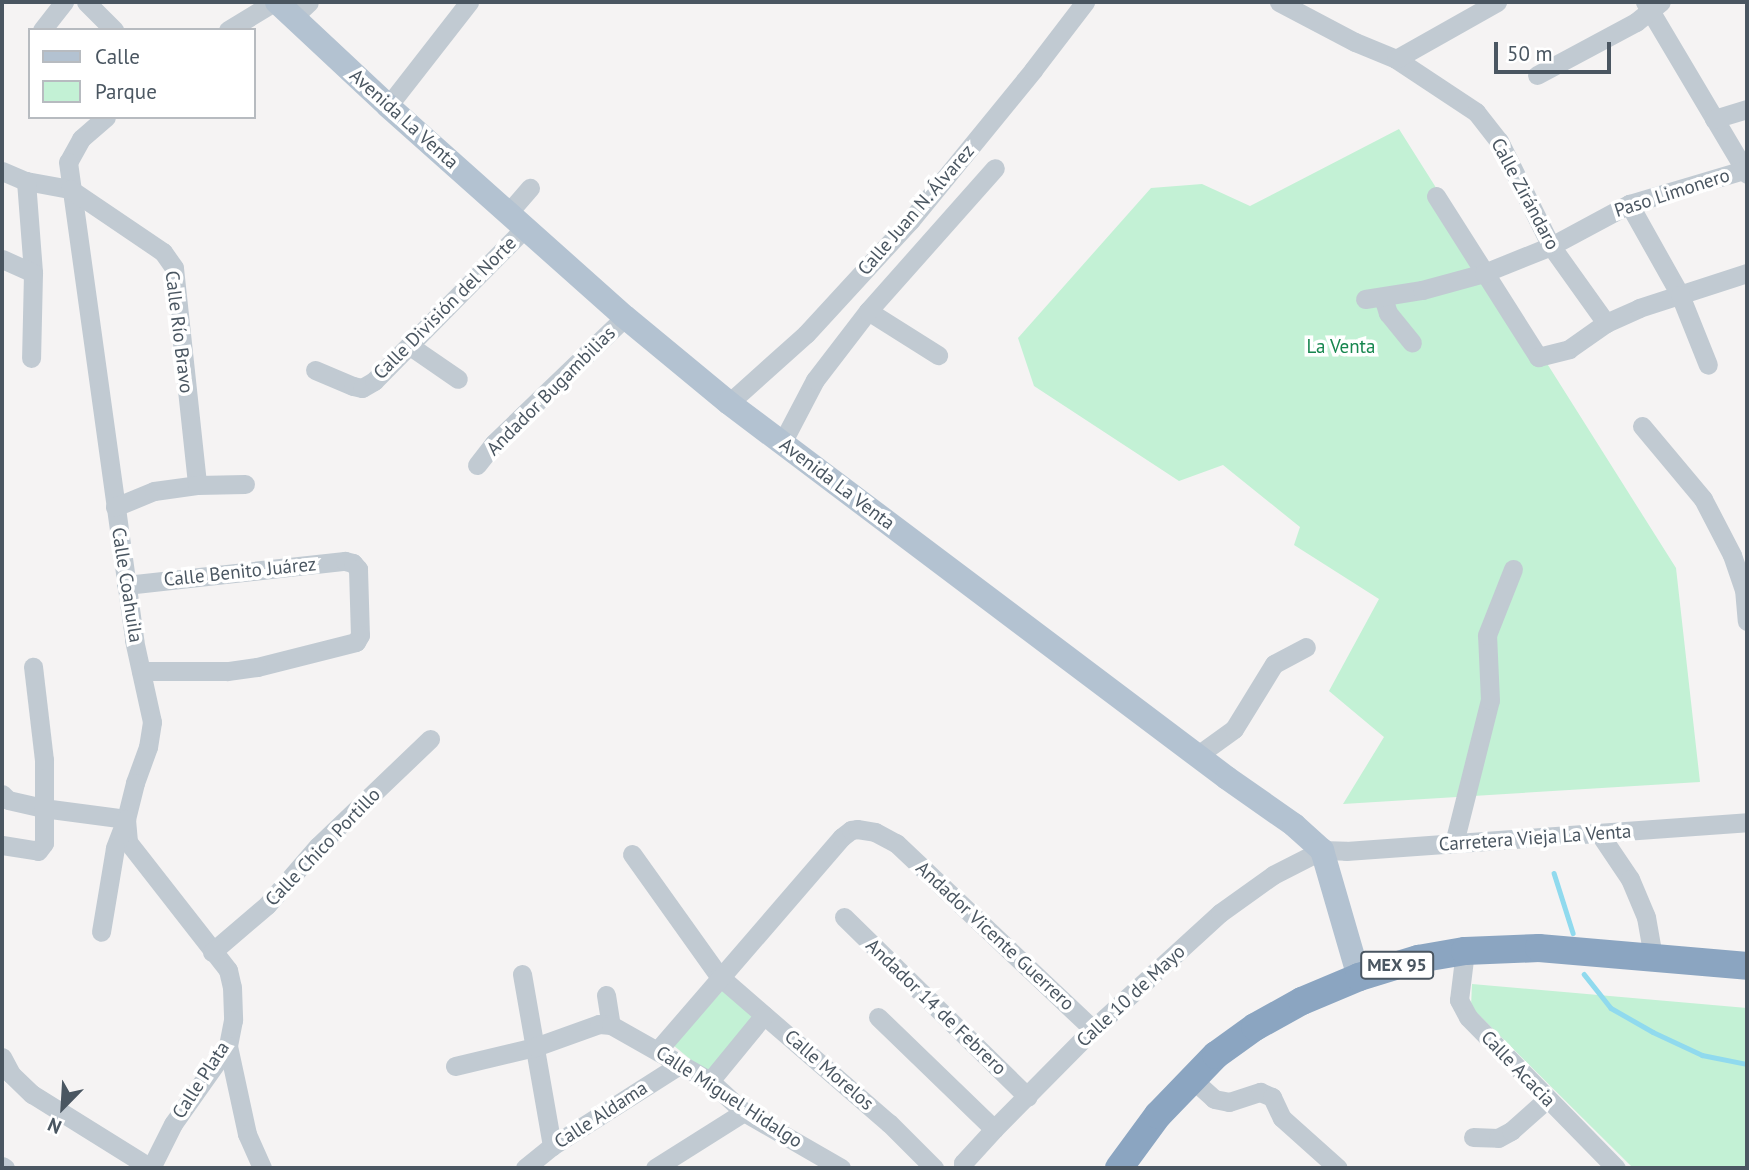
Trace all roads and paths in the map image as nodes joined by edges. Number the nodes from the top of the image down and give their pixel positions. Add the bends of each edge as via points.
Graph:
1 (64, 2) edge
2 (86, 2) edge
3 (469, 2) edge
4 (1085, 2) edge
5 (1279, 2) edge
6 (1497, 2) edge
7 (1653, 4) edge
8 (288, 6) edge
9 (44, 28) edge
10 (112, 28) edge
11 (233, 28) edge
12 (1396, 59) junction
13 (1537, 75) dead end
14 (388, 106) junction
15 (1747, 109) edge
16 (104, 119) edge
17 (1714, 119) junction
18 (995, 169) dead end
19 (2, 171) edge
20 (1746, 172) edge
21 (26, 181) junction
22 (530, 188) dead end
23 (70, 189) junction
24 (1436, 196) dead end
25 (1629, 204) junction
26 (518, 219) junction
27 (1551, 246) junction
28 (2, 259) edge
29 (1747, 272) edge
30 (33, 273) junction
31 (1484, 273) junction
32 (1680, 295) junction
33 (867, 311) junction
34 (625, 317) junction
35 (1606, 323) junction
36 (1412, 344) dead end
37 (410, 346) junction
38 (937, 355) dead end
39 (31, 358) dead end
40 (1708, 365) dead end
41 (315, 370) dead end
42 (458, 379) dead end
43 (729, 403) junction
44 (1642, 426) dead end
45 (782, 443) junction
46 (477, 465) dead end
47 (245, 484) dead end
48 (197, 485) junction
49 (115, 507) junction
50 (1513, 569) dead end
51 (127, 584) junction
52 (1747, 621) edge
53 (1306, 647) dead end
54 (33, 667) dead end
55 (141, 671) junction
56 (430, 739) dead end
57 (1198, 755) junction
58 (5, 797) edge
59 (43, 808) junction
60 (126, 819) junction
61 (1747, 822) edge
62 (1599, 833) junction
63 (1454, 844) junction
64 (2, 845) edge
65 (1322, 850) junction
66 (632, 854) dead end
67 (844, 917) dead end
68 (101, 932) dead end
69 (1465, 951) junction
70 (212, 952) junction
71 (1653, 956) junction
72 (1747, 965) edge
73 (522, 974) dead end
74 (719, 976) junction
75 (1359, 977) junction
76 (606, 995) dead end
77 (764, 1015) junction
78 (878, 1017) dead end
79 (611, 1025) junction
80 (1093, 1029) junction
81 (228, 1046) junction
82 (535, 1047) junction
83 (658, 1050) junction
84 (2, 1056) edge
85 (679, 1065) junction
86 (455, 1066) dead end
87 (1191, 1078) junction
88 (710, 1081) junction
89 (1028, 1097) junction
90 (1547, 1099) junction
91 (744, 1112) junction
92 (994, 1129) junction
93 (1473, 1137) dead end
94 (552, 1146) junction
95 (959, 1167) edge
96 (151, 1168) edge
97 (262, 1168) edge
98 (525, 1168) edge
99 (655, 1168) edge
100 (841, 1168) edge
101 (934, 1168) edge
102 (1119, 1168) edge
103 (1338, 1168) edge
104 (1616, 1168) edge

1 - 9 street
2 - 10 street
3 - 14 street
4 - 43 street, Calle Juan N. Álvarez via 910,221 806,334
5 - 12 street, Calle Zirándaro
6 - 12 street
7 - 13 street via 1614,35
7 - 17 street
8 - 11 street
8 - 14 main road, Avenida La Venta
12 - 27 street, Calle Zirándaro via 1476,112 1499,141
14 - 26 main road, Avenida La Venta
15 - 17 street
16 - 23 street via 81,139 68,162
17 - 20 street
18 - 33 street
19 - 21 street
20 - 25 street, Paso Limonero
21 - 23 street
21 - 30 street
22 - 26 street, Calle División del Norte
23 - 48 street, Calle Río Bravo via 163,252 174,268
23 - 49 street, Calle Coahuila
24 - 31 street
25 - 27 street, Paso Limonero
25 - 32 street
26 - 34 main road, Avenida La Venta
26 - 37 street, Calle División del Norte
27 - 31 street, Paso Limonero
27 - 35 street, Calle Zirándaro
28 - 30 street
29 - 32 street
30 - 39 street
31 - 35 street via 1538,357 1569,349
31 - 36 street, Paso Limonero via 1374,298
32 - 35 street
32 - 40 street
33 - 38 street
33 - 45 street via 815,380
34 - 43 main road, Avenida La Venta
34 - 46 street, Andador Bugambilias
37 - 41 street, Calle División del Norte via 362,388
37 - 42 street
43 - 45 main road, Avenida La Venta
44 - 52 street via 1703,499 1732,555 1744,589
45 - 57 main road, Avenida La Venta
47 - 48 street
48 - 49 street via 155,491
49 - 51 street, Calle Coahuila
50 - 63 street via 1487,635 1490,700
51 - 55 street, Calle Coahuila
51 - 55 street, Calle Benito Juárez via 345,561 358,569 360,635 356,642 257,667
53 - 57 street via 1273,664 1234,729
54 - 59 street via 44,760
55 - 60 street, Calle Coahuila via 152,722
56 - 70 street, Calle Chico Portillo via 318,846 260,912
57 - 65 main road, Avenida La Venta
58 - 59 street
59 - 60 street
59 - 64 street via 43,848
60 - 68 street via 115,848
60 - 70 street, Calle Coahuila via 128,842
61 - 62 street, Carretera Vieja La Venta
62 - 63 street, Carretera Vieja La Venta
62 - 71 street via 1630,879 1646,917
63 - 65 street, Carretera Vieja La Venta
65 - 75 main road
65 - 80 street, Calle 10 de Mayo via 1273,875 1220,913
66 - 74 street, Calle Morelos
67 - 89 street, Andador 14 de Febrero
69 - 71 highway, MEX 95 via 1539,948
69 - 75 highway, MEX 95
69 - 90 street, Calle Acacia via 1459,1000 1468,1017
70 - 81 street, Calle Plata via 228,970 232,987
71 - 72 highway, MEX 95
73 - 82 street
74 - 77 street, Calle Morelos
74 - 80 street, Andador Vicente Guerrero via 842,837 857,829 896,843
74 - 83 street
75 - 87 highway, MEX 95 via 1255,1027
76 - 79 street
77 - 88 street
77 - 101 street, Calle Morelos via 889,1122
78 - 92 street
79 - 82 street via 599,1024
79 - 83 street, Calle Miguel Hidalgo
80 - 89 street, Calle 10 de Mayo
81 - 96 street, Calle Plata via 173,1124
81 - 97 street via 247,1134
82 - 86 street
82 - 94 street
83 - 85 street, Calle Miguel Hidalgo
84 - 96 street via 11,1074 32,1094
85 - 88 street, Calle Miguel Hidalgo
85 - 94 street, Calle Aldama
87 - 102 highway, MEX 95
87 - 103 street via 1214,1099 1229,1102 1261,1092 1272,1097 1282,1118
88 - 91 street, Calle Miguel Hidalgo
89 - 92 street, Calle 10 de Mayo
90 - 93 street via 1498,1138
90 - 104 street, Calle Acacia
91 - 99 street
91 - 100 street, Calle Miguel Hidalgo
92 - 95 street, Calle 10 de Mayo
94 - 98 street, Calle Aldama

